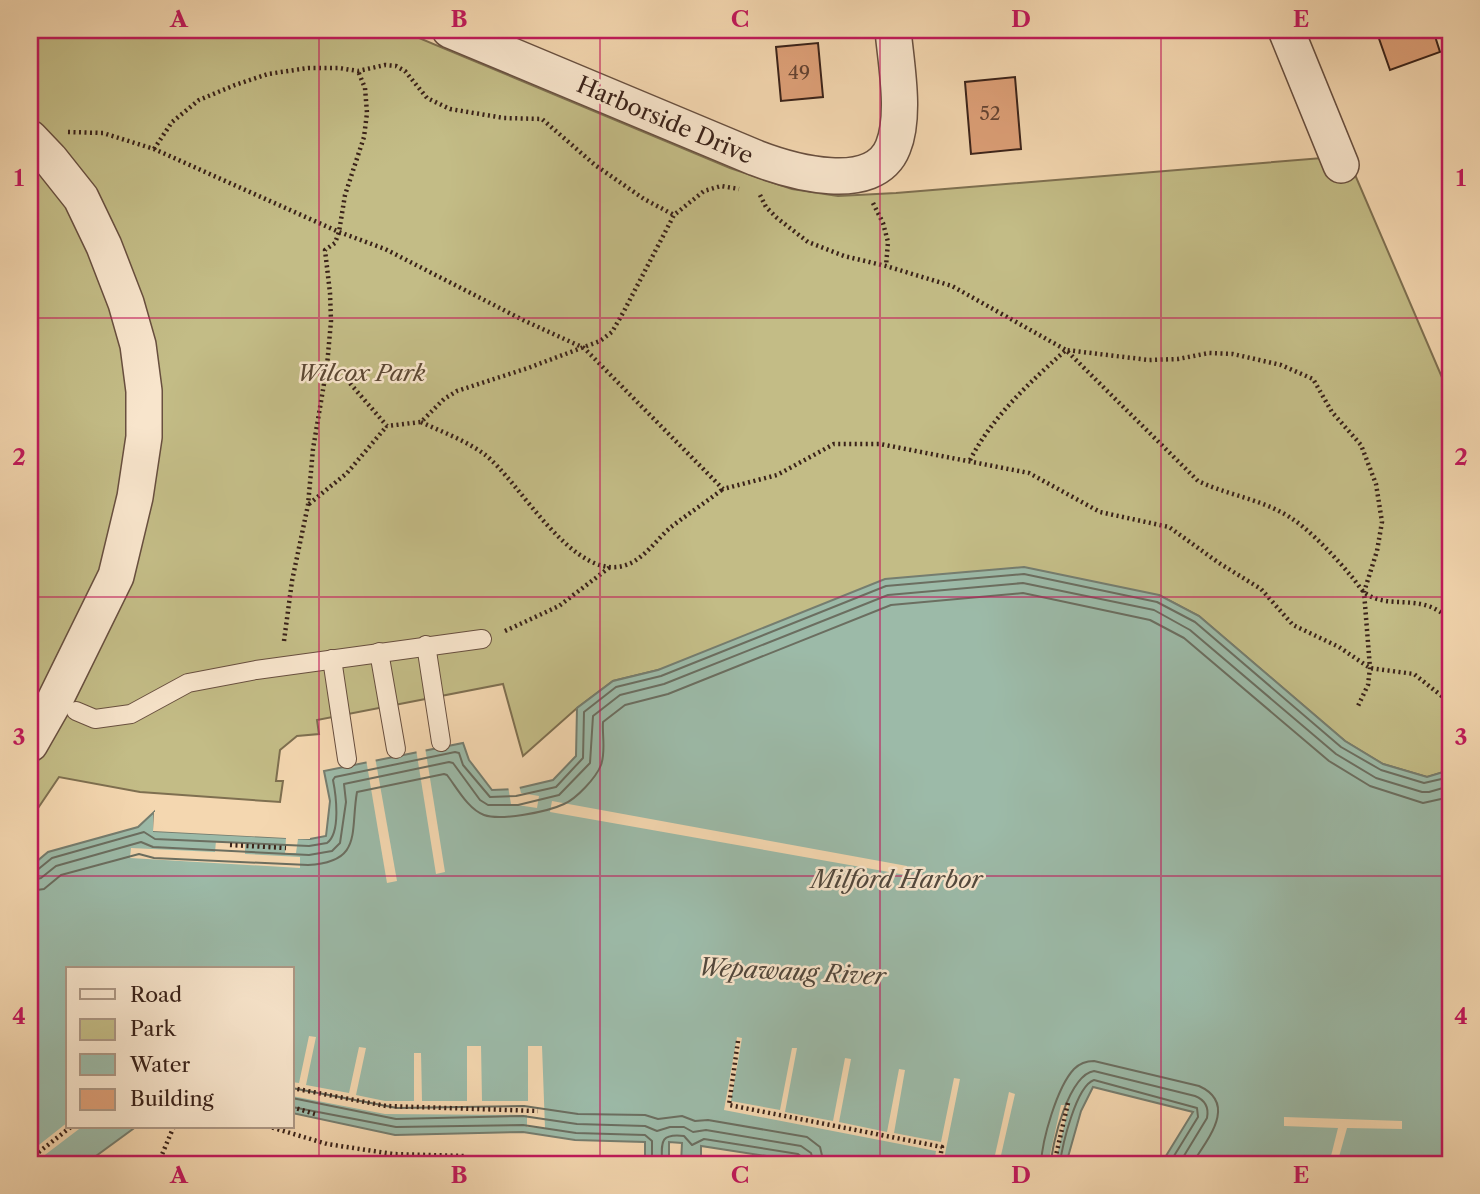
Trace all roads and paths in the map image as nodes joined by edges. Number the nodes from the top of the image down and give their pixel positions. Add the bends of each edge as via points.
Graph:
1 (450, 30) edge
2 (893, 30) edge
3 (1286, 30) edge
4 (358, 71) junction
5 (31, 139) edge
6 (153, 149) junction
7 (1341, 165) dead end
8 (875, 166) junction
9 (743, 189) dead end
10 (756, 192) dead end
11 (674, 215) junction
12 (339, 232) junction
13 (886, 266) junction
14 (584, 348) junction
15 (1066, 350) junction
16 (327, 366) junction
17 (421, 422) junction
18 (387, 426) junction
19 (970, 460) junction
20 (723, 489) junction
21 (308, 505) junction
22 (611, 567) junction
23 (1364, 592) junction
24 (1450, 620) edge
25 (482, 639) joint
26 (426, 645) junction
27 (379, 652) junction
28 (332, 659) junction
29 (281, 667) junction
30 (1370, 668) junction
31 (1450, 694) edge
32 (1357, 706) dead end
33 (76, 711) dead end
34 (440, 742) dead end
35 (30, 744) edge
36 (396, 749) dead end
37 (347, 759) dead end
38 (230, 845) dead end
39 (286, 848) dead end
40 (738, 1041) dead end
41 (294, 1088) edge
42 (1068, 1103) dead end
43 (294, 1108) edge
44 (538, 1111) dead end
45 (315, 1114) dead end
46 (69, 1128) edge
47 (173, 1128) edge
48 (274, 1128) edge
49 (465, 1156) dead end
50 (30, 1159) edge
51 (158, 1164) edge
52 (939, 1164) edge
53 (1054, 1164) edge

1 - 8 street, Harborside Drive via 780,167 854,175
2 - 8 street via 898,114 893,148
3 - 7 street
4 - 6 path via 308,68 235,85 198,100 172,122
4 - 11 path via 397,66 427,98 450,109 542,119 595,165
4 - 12 path via 367,113
5 - 6 path via 81,131
5 - 35 street via 81,198 127,303 144,391 144,437 116,576
6 - 12 path
8 - 13 path via 872,199 888,242
9 - 11 path via 721,186 704,191
10 - 13 path via 808,242
11 - 14 path via 612,332
12 - 14 path via 418,265
12 - 16 path via 335,243 325,250 330,307
13 - 15 path via 952,286
14 - 17 path via 457,391
14 - 20 path
15 - 19 path via 979,442
15 - 23 path via 1198,481 1271,507 1301,525
15 - 23 path via 1149,360 1233,354 1281,365 1312,379 1332,412 1361,445 1376,484 1382,522
16 - 18 path via 341,373
16 - 21 path
17 - 18 path
17 - 22 path via 484,454 556,536 585,559
18 - 21 path via 347,473
19 - 20 path via 880,444 834,444 776,475
19 - 30 path via 1029,473 1100,512 1169,527 1261,589 1293,625
20 - 22 path via 630,564
21 - 29 path
22 - 25 path via 559,606
23 - 24 path via 1380,599 1425,604
23 - 30 path
25 - 26 lane
26 - 27 lane
26 - 34 lane
27 - 28 lane
27 - 36 lane
28 - 29 lane
28 - 37 lane
29 - 33 lane via 188,683 131,714 95,719
30 - 31 path via 1414,674 1443,697
30 - 32 path via 1368,685
38 - 39 path
40 - 52 path via 729,1105 942,1147
41 - 44 path via 386,1106
42 - 53 path
43 - 45 path
46 - 50 path
47 - 51 path
48 - 49 path via 327,1144 393,1154

